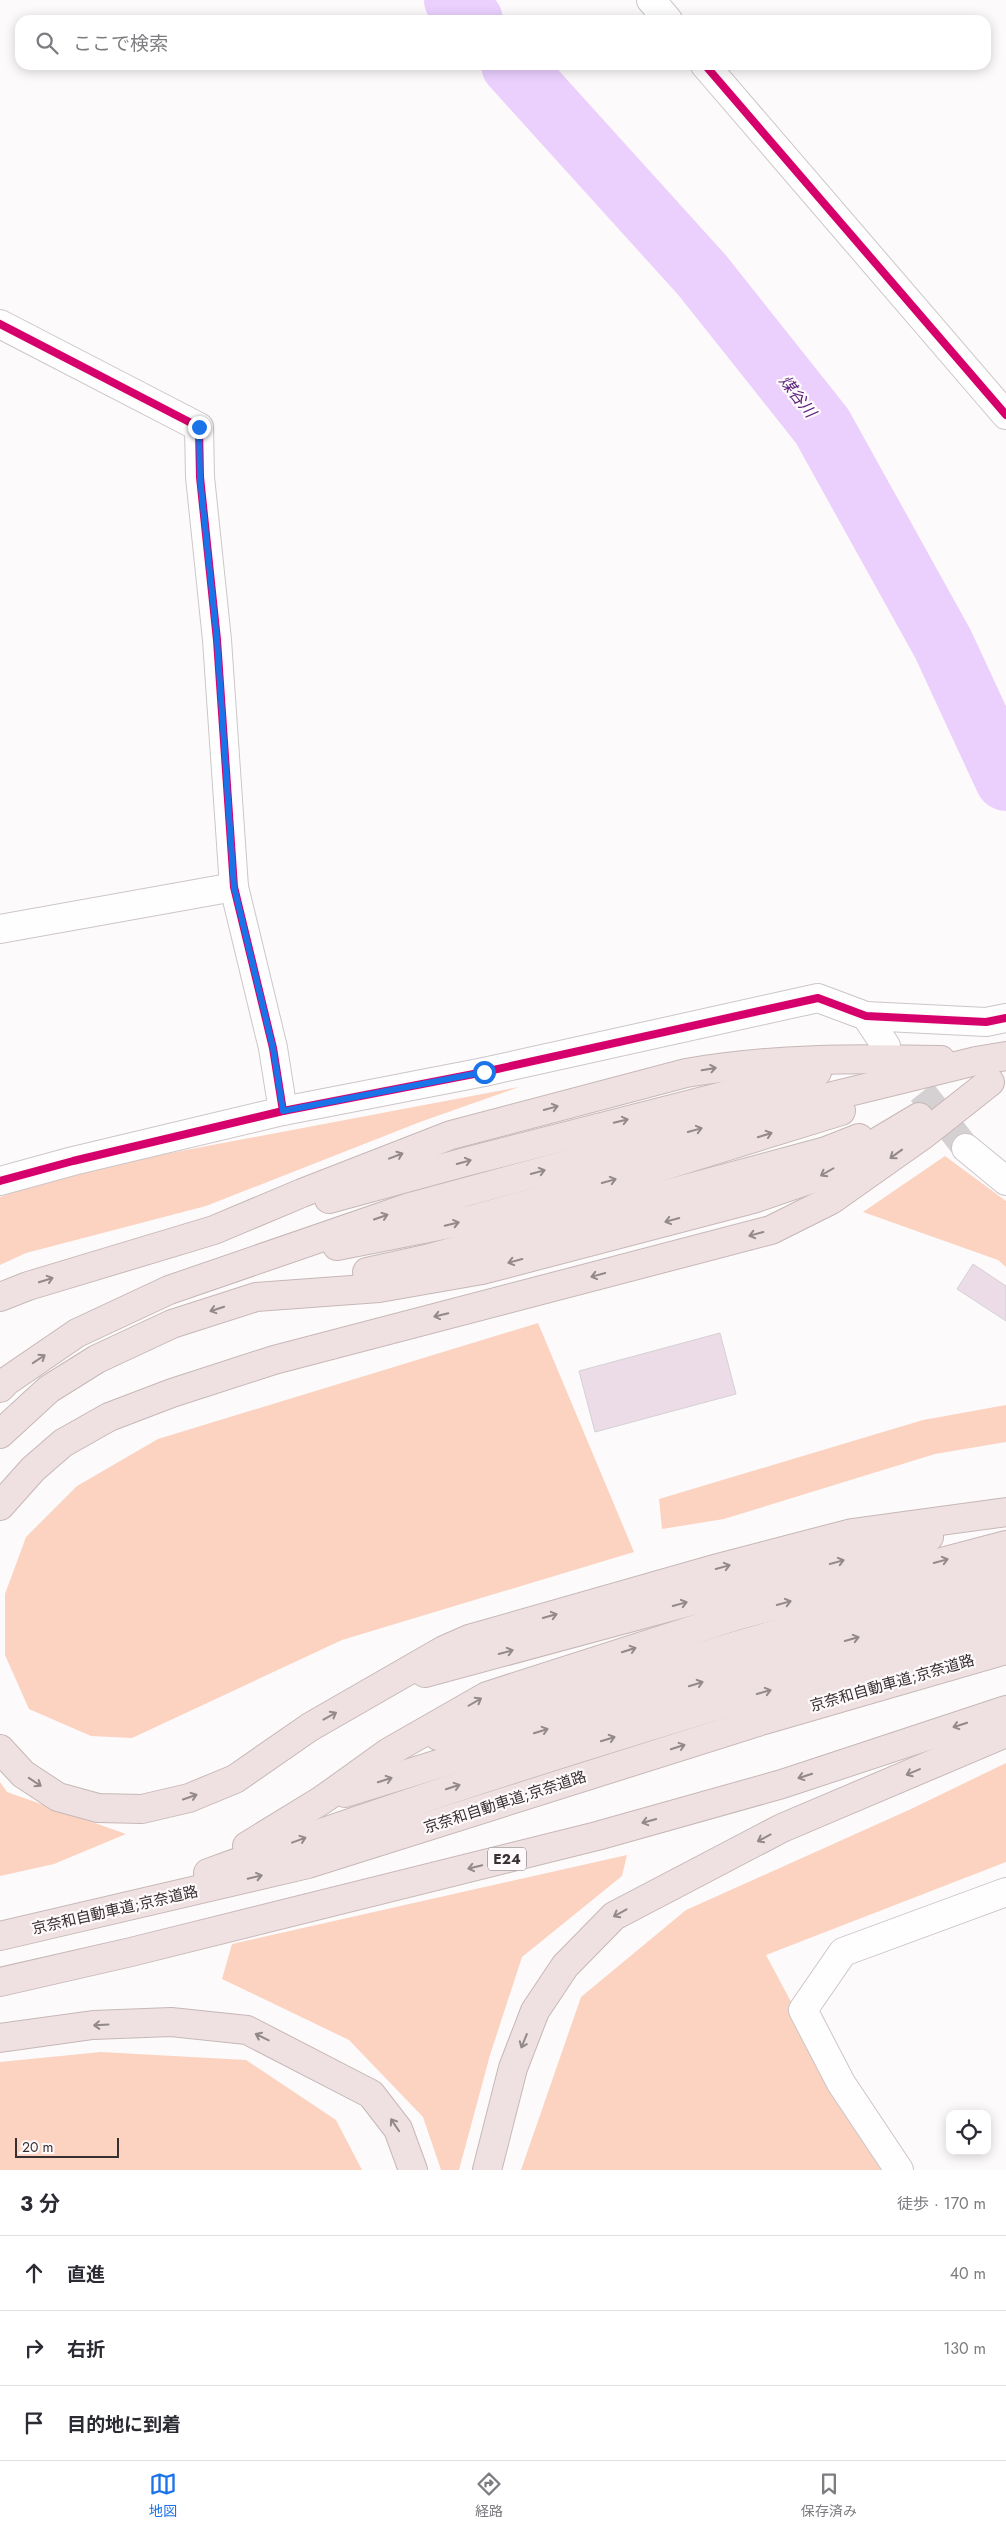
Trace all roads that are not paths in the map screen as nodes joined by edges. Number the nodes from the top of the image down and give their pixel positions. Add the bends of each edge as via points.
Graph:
1 (651, 0) edge
2 (664, 15) edge
3 (709, 70) edge
4 (0, 324) edge
5 (1006, 414) edge
6 (234, 887) junction
7 (0, 929) edge
8 (866, 1016) junction
9 (1006, 1018) edge
10 (880, 1052) junction
11 (1006, 1056) edge
12 (991, 1071) edge
13 (283, 1111) junction
14 (966, 1148) tunnel mouth
15 (0, 1181) edge
16 (1006, 1181) edge
17 (0, 1297) edge
18 (0, 1388) edge
19 (0, 1434) edge
20 (0, 1506) edge
21 (1006, 1512) edge
22 (1006, 1516) edge
23 (1006, 1545) edge
24 (1006, 1570) edge
25 (1006, 1596) edge
26 (1006, 1622) edge
27 (1006, 1650) edge
28 (392, 1682) junction
29 (1006, 1710) edge
30 (1006, 1733) edge
31 (0, 1749) edge
32 (389, 1752) junction
33 (322, 1800) junction
34 (197, 1876) junction
35 (1006, 1892) edge
36 (54, 1924) junction
37 (0, 1936) edge
38 (0, 1982) edge
39 (0, 2038) edge
40 (413, 2170) edge
41 (487, 2170) edge
42 (899, 2170) edge

1 - 2 street
3 - 5 street
4 - 6 street via 199,427 200,478 217,640
6 - 7 street
6 - 13 street via 273,1048
8 - 9 street via 986,1022
8 - 10 street
8 - 13 street via 818,998 484,1072
10 - 12 highway
17 -> 10 highway via 214,1230 451,1135 686,1072
11 - 12 highway
18 -> 12 highway via 77,1333 170,1290 410,1207 718,1124
12 -> 19 highway via 820,1176 753,1199 482,1270 379,1288 256,1296 172,1324 97,1359 49,1389
12 -> 20 highway via 922,1134 831,1200 770,1230 274,1360 172,1393 109,1417 63,1442
13 - 15 street
14 - 16 street
28 -> 21 highway via 444,1650 469,1639 718,1568 852,1533
28 -> 22 highway
32 -> 23 highway via 487,1696 736,1616
24 - 32 highway via 742,1644
33 -> 25 highway via 748,1668
34 -> 26 highway via 450,1788 756,1694
36 -> 27 highway, 京奈和自動車道;京奈道路 via 308,1864 764,1720
31 -> 28 highway via 23,1774 58,1797 98,1808 142,1809 190,1798 234,1778 310,1727
29 -> 38 highway, E24 via 782,1784 597,1836
30 -> 41 highway via 782,1828 614,1916 565,1966 536,2011 513,2068
32 - 33 highway
33 - 34 highway
34 - 36 highway
35 - 42 street via 843,1952 803,2010 841,2083
36 - 37 highway, 京奈和自動車道;京奈道路
40 -> 39 highway via 398,2129 371,2094 247,2030 171,2022 93,2025

